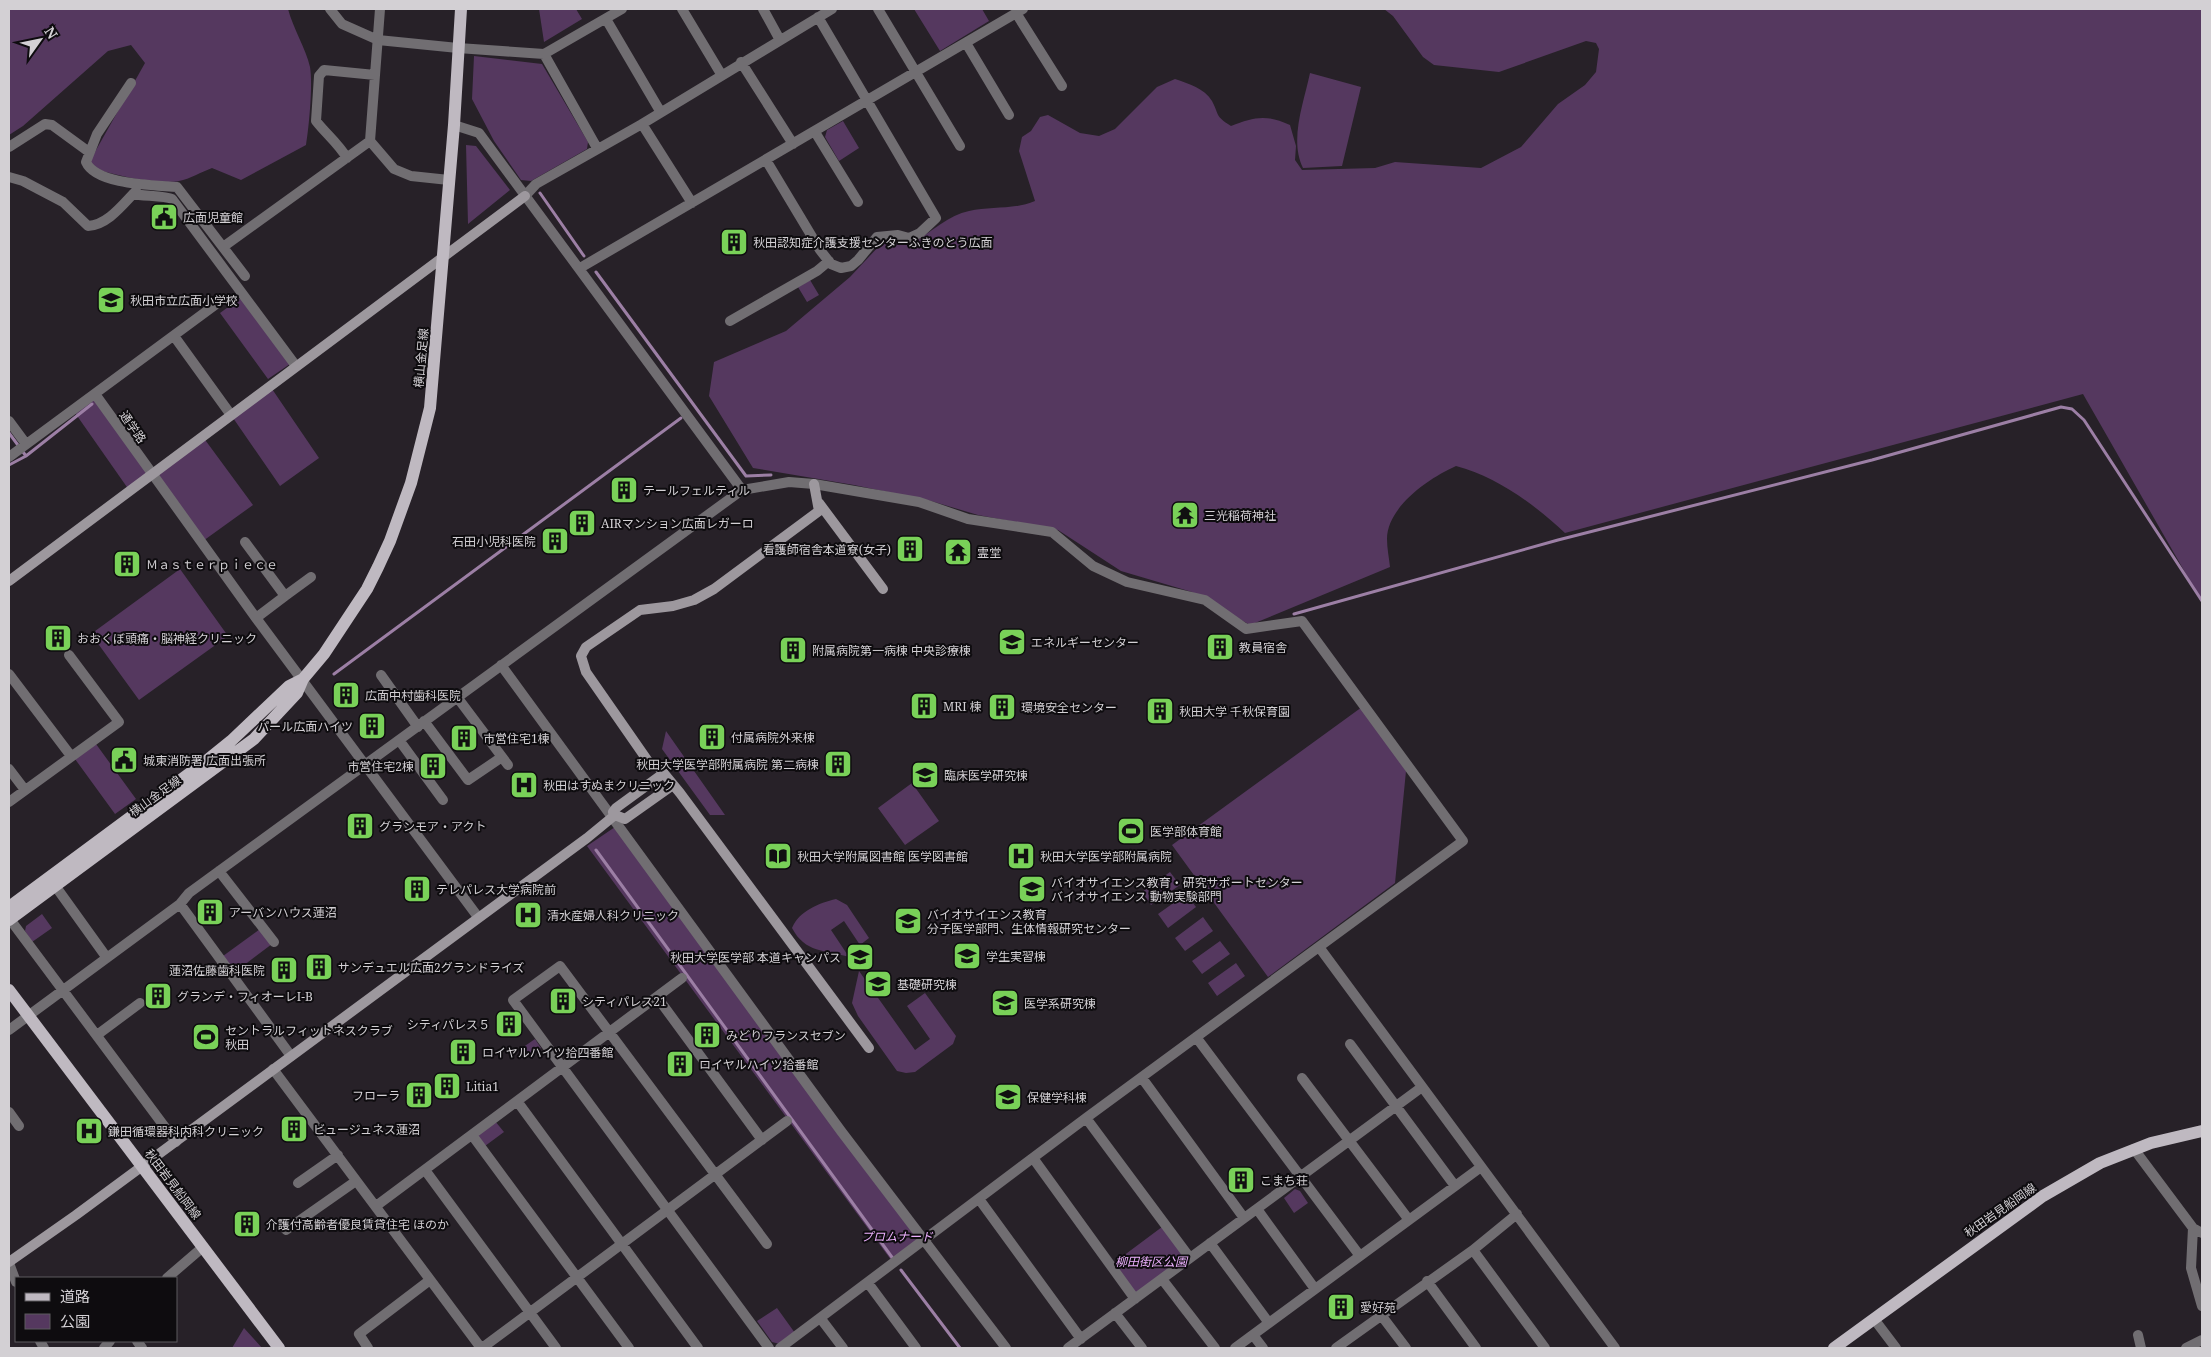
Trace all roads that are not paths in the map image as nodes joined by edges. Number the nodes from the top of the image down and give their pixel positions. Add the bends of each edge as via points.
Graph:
1 (330, 9) edge
2 (380, 9) edge
3 (461, 9) edge
4 (622, 9) edge
5 (682, 9) edge
6 (763, 9) edge
7 (832, 9) edge
8 (878, 9) edge
9 (1020, 11) edge
10 (818, 17) junction
11 (606, 19) junction
12 (378, 40) junction
13 (780, 40) junction
14 (966, 43) junction
15 (458, 48) junction
16 (544, 54) junction
17 (741, 62) junction
18 (917, 72) junction
19 (721, 74) junction
20 (375, 75) junction
21 (132, 83) dead end
22 (1062, 86) dead end
23 (868, 101) junction
24 (660, 111) junction
25 (1009, 115) dead end
26 (642, 124) junction
27 (454, 125) junction
28 (815, 132) junction
29 (370, 141) junction
30 (793, 144) junction
31 (960, 146) dead end
32 (9, 147) edge
33 (597, 148) junction
34 (89, 152) junction
35 (347, 158) junction
36 (766, 160) junction
37 (9, 177) edge
38 (449, 180) junction
39 (143, 184) junction
40 (133, 194) junction
41 (525, 196) junction
42 (858, 202) dead end
43 (692, 204) junction
44 (223, 247) junction
45 (442, 260) junction
46 (829, 261) junction
47 (580, 268) junction
48 (245, 276) dead end
49 (215, 305) dead end
50 (730, 321) dead end
51 (174, 336) junction
52 (296, 366) junction
53 (95, 394) junction
54 (231, 415) junction
55 (9, 421) edge
56 (19, 449) edge
57 (153, 472) junction
58 (814, 484) junction
59 (742, 490) junction
60 (819, 503) junction
61 (245, 542) dead end
62 (311, 577) dead end
63 (9, 581) edge
64 (883, 589) dead end
65 (285, 596) junction
66 (258, 617) junction
67 (69, 655) dead end
68 (501, 665) junction
69 (9, 674) edge
70 (381, 675) dead end
71 (304, 680) junction
72 (457, 697) junction
73 (421, 724) junction
74 (399, 740) junction
75 (70, 756) junction
76 (364, 764) junction
77 (9, 769) edge
78 (664, 773) junction
79 (673, 785) junction
80 (25, 790) junction
81 (442, 800) dead end
82 (9, 802) edge
83 (614, 816) junction
84 (220, 871) junction
85 (52, 881) junction
86 (180, 904) junction
87 (9, 916) edge
88 (478, 917) junction
89 (274, 942) dead end
90 (1319, 948) junction
91 (107, 958) junction
92 (682, 978) dead end
93 (9, 990) edge
94 (64, 990) junction
95 (657, 997) junction
96 (140, 1003) dead end
97 (29, 1016) junction
98 (9, 1030) edge
99 (610, 1032) junction
100 (97, 1035) junction
101 (1196, 1037) junction
102 (1350, 1044) dead end
103 (869, 1048) dead end
104 (290, 1056) junction
105 (564, 1067) junction
106 (274, 1069) junction
107 (1142, 1078) junction
108 (1302, 1078) dead end
109 (1422, 1087) junction
110 (517, 1101) junction
111 (1395, 1107) junction
112 (9, 1112) edge
113 (1086, 1118) junction
114 (787, 1121) dead end
115 (19, 1126) dead end
116 (2202, 1131) edge
117 (472, 1135) junction
118 (762, 1140) junction
119 (1349, 1141) junction
120 (176, 1142) junction
121 (2134, 1149) junction
122 (338, 1155) junction
123 (1033, 1158) junction
124 (142, 1166) junction
125 (1481, 1167) junction
126 (424, 1170) junction
127 (716, 1174) junction
128 (1300, 1177) junction
129 (356, 1180) junction
130 (298, 1183) dead end
131 (1455, 1186) junction
132 (979, 1199) junction
133 (376, 1206) junction
134 (668, 1209) junction
135 (1257, 1209) junction
136 (1518, 1214) junction
137 (1244, 1218) junction
138 (1409, 1220) junction
139 (286, 1230) dead end
140 (2198, 1231) edge
141 (924, 1242) junction
142 (623, 1243) junction
143 (1210, 1243) junction
144 (767, 1244) dead end
145 (203, 1247) junction
146 (1473, 1250) junction
147 (1360, 1256) junction
148 (1190, 1258) junction
149 (9, 1262) edge
150 (168, 1277) edge
151 (578, 1278) junction
152 (1162, 1278) junction
153 (15, 1279) edge
154 (430, 1280) junction
155 (1427, 1281) junction
156 (868, 1283) junction
157 (1315, 1289) junction
158 (1135, 1299) junction
159 (2202, 1306) edge
160 (530, 1313) junction
161 (1115, 1313) junction
162 (1381, 1315) junction
163 (820, 1319) junction
164 (1874, 1319) junction
165 (1269, 1323) junction
166 (1253, 1335) junction
167 (2138, 1335) dead end
168 (1081, 1339) junction
169 (2202, 1340) edge
170 (279, 1348) edge
171 (368, 1348) edge
172 (481, 1348) edge
173 (556, 1348) edge
174 (629, 1348) edge
175 (698, 1348) edge
176 (769, 1348) edge
177 (780, 1348) edge
178 (842, 1348) edge
179 (916, 1348) edge
180 (1006, 1348) edge
181 (1069, 1348) edge
182 (1142, 1348) edge
183 (1215, 1348) edge
184 (1235, 1348) edge
185 (1263, 1348) edge
186 (1337, 1348) edge
187 (1406, 1348) edge
188 (1476, 1348) edge
189 (1545, 1348) edge
190 (1615, 1348) edge
191 (1836, 1348) edge
192 (1896, 1348) edge
193 (2141, 1348) edge
194 (2186, 1348) edge

1 - 12 street via 342,24
2 - 12 street
3 - 15 main road, 横山金足線
4 - 11 street
5 - 19 street
6 - 13 street
7 - 10 street
8 - 18 street
9 - 14 street
9 - 22 street
10 - 13 street
10 - 23 street
11 - 16 street
11 - 24 street
12 - 15 street
12 - 20 street
13 - 17 street
14 - 18 street
14 - 25 street
15 - 16 street
15 - 27 main road, 横山金足線
16 - 33 street
17 - 19 street
17 - 30 street
18 - 23 street
18 - 31 street
19 - 24 street
20 - 29 street
20 - 35 street via 324,70 319,76 316,121 337,141
21 - 34 street via 97,134
23 - 28 street
23 - 46 street via 936,218 920,233 909,238 898,235 877,237 850,266 841,268
24 - 26 street
26 - 33 street
26 - 43 street
27 - 38 main road, 横山金足線
27 - 41 street via 479,133
28 - 30 street
28 - 42 street
29 - 35 street
29 - 38 street via 394,169 411,176
30 - 36 street
32 - 34 street via 45,124 52,125
33 - 41 street via 536,184
34 - 39 street via 86,162 89,170 102,177
35 - 44 street
36 - 43 street
36 - 46 street
37 - 40 street via 55,197 88,226 97,226
38 - 45 main road, 横山金足線
39 - 40 street
39 - 44 street via 177,187
40 - 52 street via 172,199
41 - 45 street
41 - 47 street
43 - 47 street
44 - 48 street
45 - 52 street
45 - 71 main road, 横山金足線 via 434,379 425,435 411,483 390,541 367,589
46 - 50 street
47 - 59 street
49 - 51 street
51 - 53 street
51 - 54 street
52 - 54 street
53 - 56 street
53 - 57 street, 通学路
54 - 57 street
55 - 56 street
57 - 63 street
57 - 66 street, 通学路
58 - 59 street via 790,482
58 - 60 street
58 - 90 street via 919,502 968,520 1052,532 1093,566 1127,582 1205,600 1246,629 1302,621 1463,841
59 - 68 street
60 - 64 street
60 - 78 street via 819,511 714,589 694,600 673,606 640,610 586,647 581,656 586,672 650,764 657,765
61 - 65 street
62 - 65 street
65 - 66 street
66 - 71 street, 通学路
67 - 75 street via 119,722
68 - 72 street
68 - 83 street
69 - 75 street
70 - 73 street
71 - 76 street, 通学路
71 - 85 main road, 横山金足線 via 291,699 237,753
72 - 73 street
72 - 73 street via 505,761 468,780
73 - 74 street
74 - 76 street
74 - 81 street
75 - 80 street
76 - 84 street
76 - 88 street, 通学路
77 - 80 street
78 - 79 street
78 - 83 street via 616,808
79 - 83 street via 625,819
79 - 103 street
80 - 82 street
83 - 88 street
83 - 141 street
84 - 86 street via 189,893
84 - 89 street
85 - 87 main road, 横山金足線
85 - 91 street
86 - 91 street
86 - 104 street
87 - 94 street
88 - 104 street
90 - 101 street
90 - 109 street
91 - 94 street
92 - 95 street
93 - 97 main road, 秋田岩見船岡線
94 - 97 street
94 - 100 street
95 - 99 street
95 - 118 street
96 - 100 street
97 - 98 street
97 - 124 main road, 秋田岩見船岡線
99 - 105 street
99 - 105 street via 560,966 513,1000
99 - 127 street
100 - 120 street
101 - 107 street
101 - 128 street
102 - 111 street
104 - 106 street
105 - 110 street
105 - 134 street
106 - 120 street
106 - 122 street
107 - 113 street
107 - 137 street
108 - 119 street
109 - 111 street
109 - 125 street
110 - 117 street
110 - 142 street
111 - 119 street
111 - 131 street
112 - 115 street
113 - 123 street
113 - 148 street
114 - 118 street
116 - 121 main road, 秋田岩見船岡線
117 - 126 street
117 - 151 street
118 - 127 street
119 - 128 street
119 - 138 street
120 - 124 street
121 - 140 street
121 - 164 main road, 秋田岩見船岡線 via 2100,1163 2043,1196
122 - 129 street
122 - 130 street
123 - 132 street
123 - 158 street
124 - 145 main road, 秋田岩見船岡線
124 - 149 street
125 - 131 street
125 - 136 street
126 - 133 street
126 - 160 street
127 - 134 street
127 - 144 street
128 - 135 street
128 - 147 street
129 - 133 street
129 - 139 street
131 - 138 street
132 - 141 street
132 - 168 street
133 - 154 street
134 - 142 street
134 - 176 street
135 - 137 street
135 - 157 street
136 - 146 street
136 - 190 street
137 - 143 street
138 - 147 street
140 - 159 street via 2191,1268
141 - 156 street
141 - 180 street
142 - 151 street
142 - 175 street
143 - 148 street
143 - 165 street
145 - 150 street
145 - 170 main road, 秋田岩見船岡線
146 - 155 street
146 - 189 street
147 - 157 street
148 - 152 street
149 - 153 street
151 - 160 street
151 - 174 street
152 - 158 street
152 - 183 street
154 - 171 street via 359,1334
154 - 172 street
155 - 162 street
155 - 188 street
156 - 163 street
156 - 179 street
157 - 165 street
158 - 161 street
160 - 172 street
160 - 173 street
161 - 168 street
161 - 182 street
162 - 186 street
162 - 187 street
163 - 177 street
163 - 178 street
164 - 191 main road, 秋田岩見船岡線
164 - 192 street
165 - 166 street
166 - 184 street
166 - 185 street
167 - 193 street
168 - 181 street
169 - 194 street

